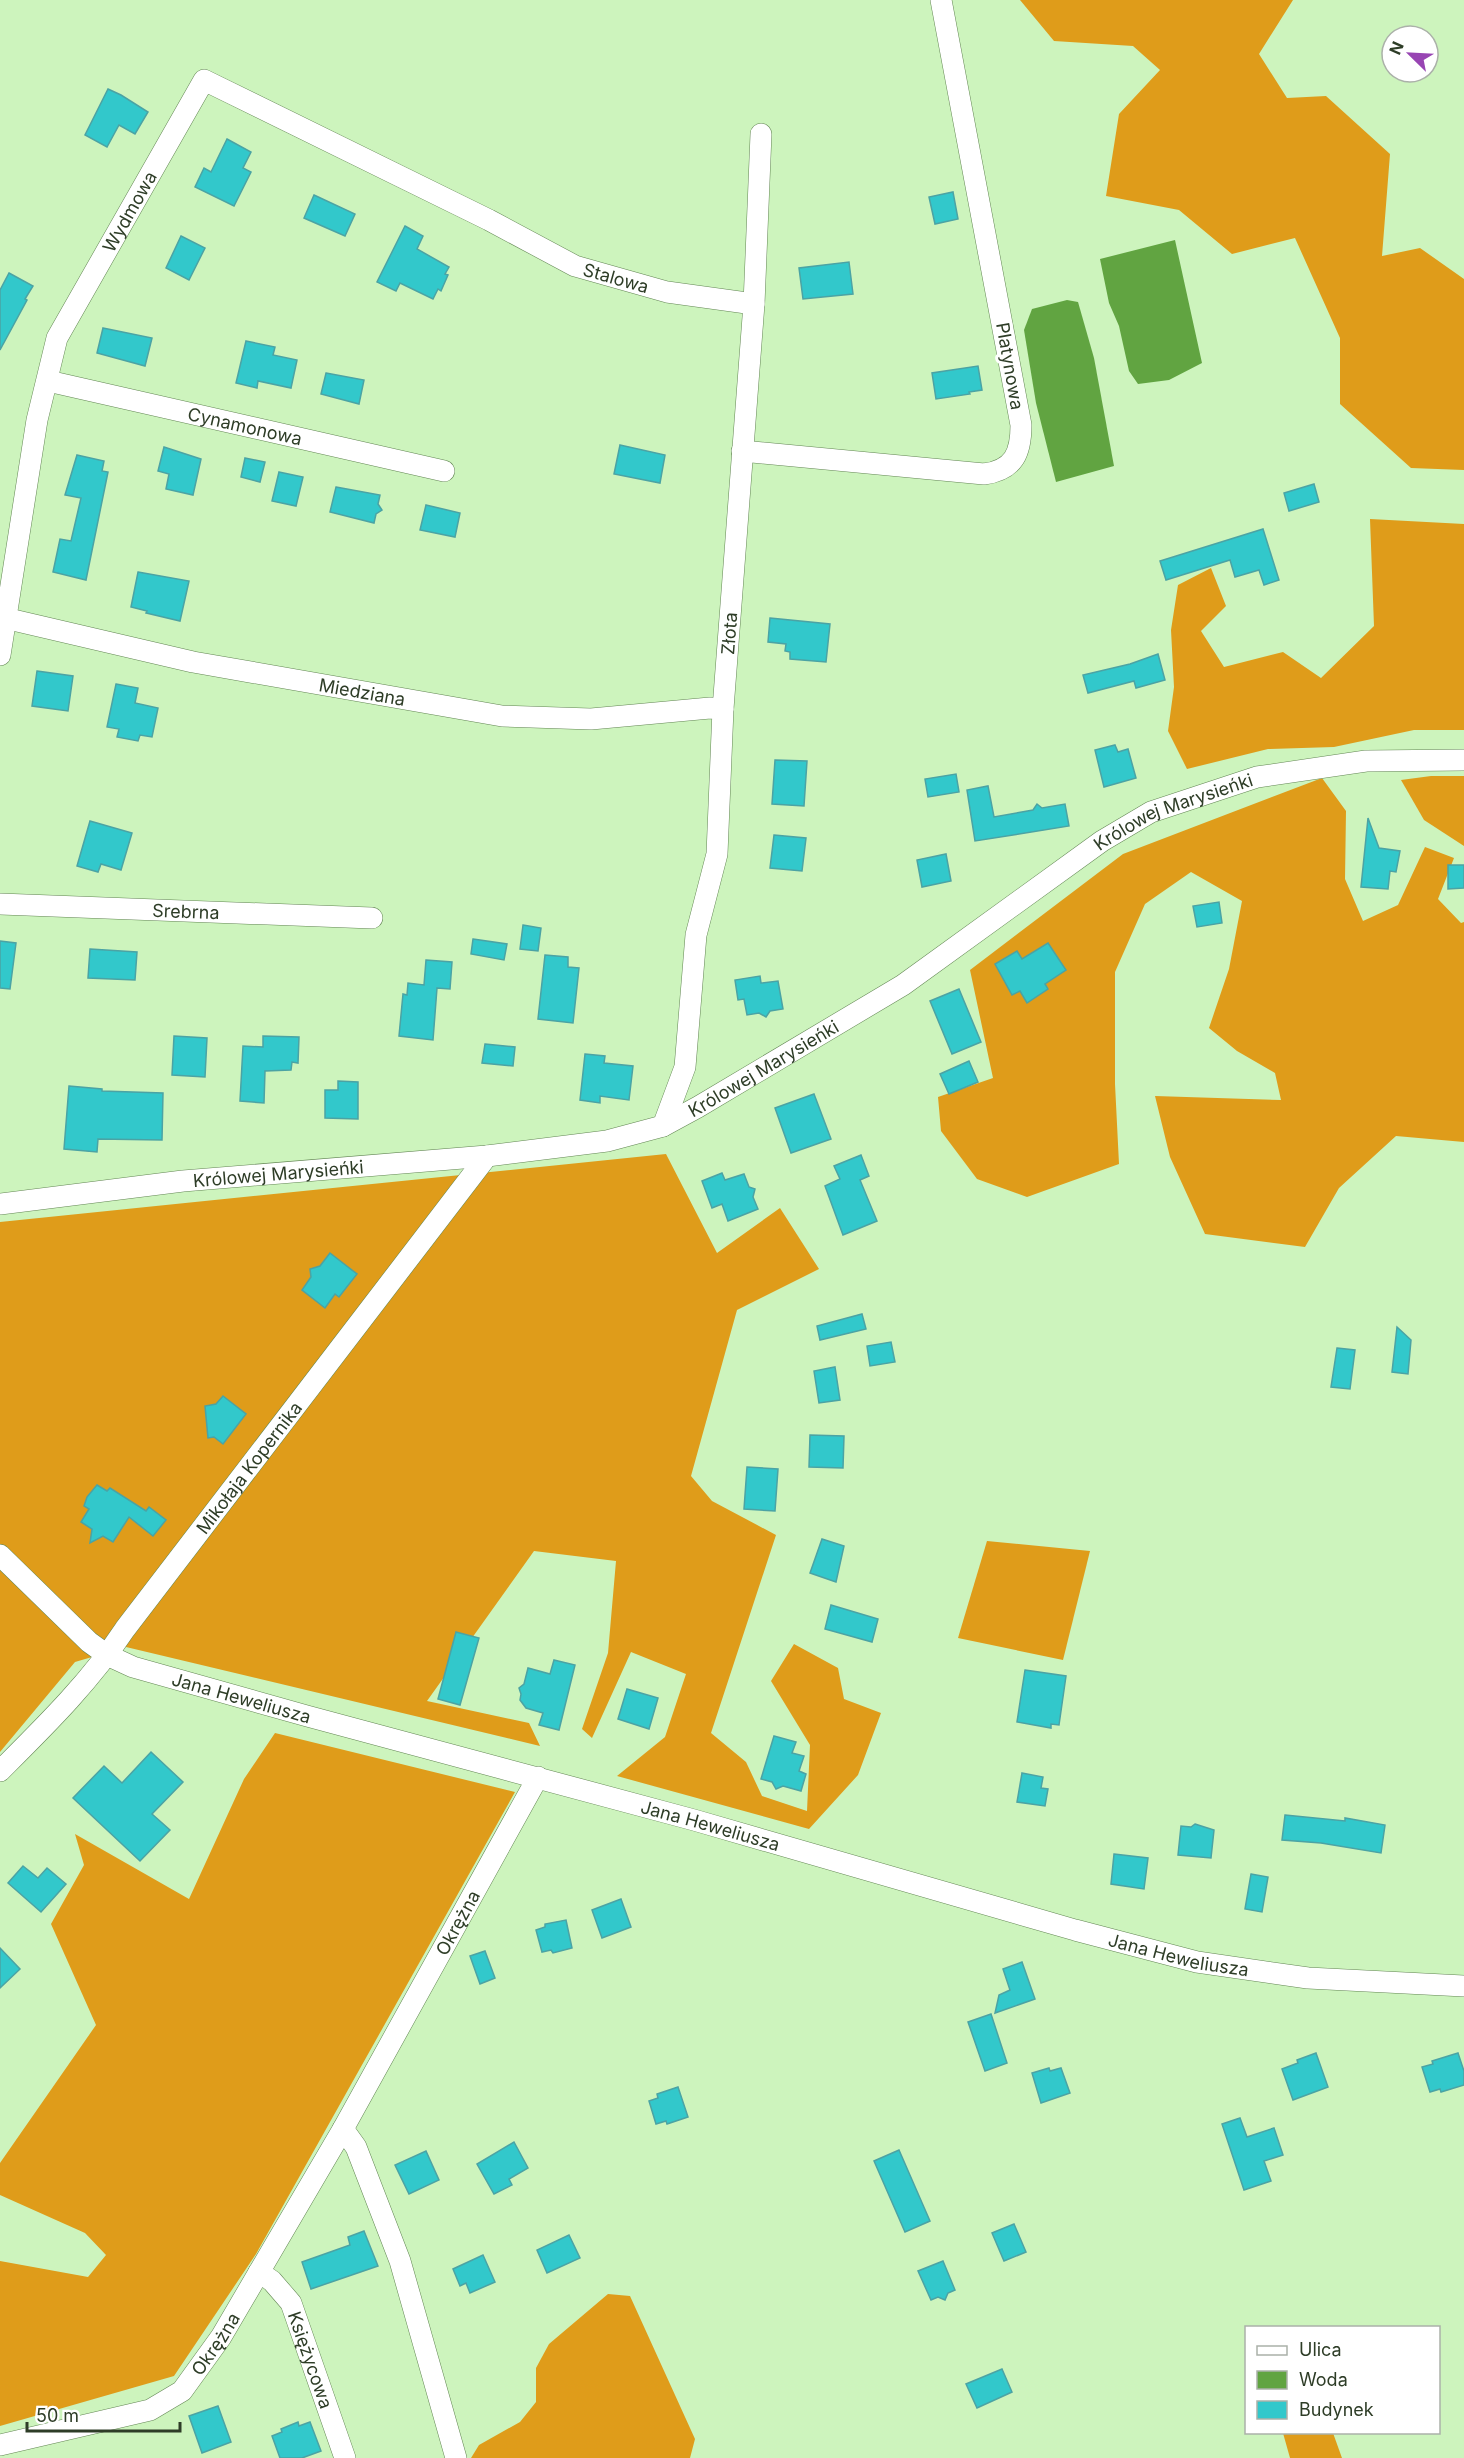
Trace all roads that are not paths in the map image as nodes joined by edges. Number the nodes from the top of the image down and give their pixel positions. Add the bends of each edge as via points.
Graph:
1 (941, 0) edge
2 (761, 134) dead end
3 (489, 220) joint
4 (754, 304) junction
5 (48, 381) junction
6 (742, 451) junction
7 (444, 471) dead end
8 (3, 617) edge
9 (0, 655) edge
10 (723, 709) junction
11 (1464, 760) edge
12 (0, 904) edge
13 (372, 918) dead end
14 (663, 1126) junction
15 (487, 1156) junction
16 (0, 1204) edge
17 (0, 1555) edge
18 (107, 1655) junction
19 (0, 1771) edge
20 (538, 1778) junction
21 (1464, 1986) edge
22 (343, 2129) junction
23 (259, 2272) junction
24 (0, 2445) edge
25 (345, 2458) edge
26 (456, 2458) edge

1 - 6 street, Platynowa via 1020,425 1019,449 1000,472 984,474
2 - 4 street, Złota
3 - 4 street, Stalowa via 575,266 667,292
3 - 5 street, Wydmowa via 204,81 57,338
4 - 6 street, Złota
5 - 7 street, Cynamonowa
5 - 8 street, Wydmowa via 37,420
6 - 10 street, Złota
8 - 9 street, Wydmowa
8 - 10 street, Miedziana via 194,662 502,716 591,719
10 - 14 street, Złota via 717,854 696,935 685,1067
11 - 14 street, Królowej Marysieńki via 1366,761 1257,777 1151,812 1102,841 903,985
12 - 13 street, Srebrna
14 - 15 street, Królowej Marysieńki via 607,1141
15 - 16 street, Królowej Marysieńki via 183,1181
15 - 18 street, Mikołaja Kopernika
17 - 18 street, Jana Heweliusza
18 - 19 street, Mikołaja Kopernika via 64,1707
18 - 20 street, Jana Heweliusza via 144,1670
20 - 21 street, Jana Heweliusza via 1197,1962 1308,1978
20 - 22 street, Okrężna
22 - 23 street, Okrężna
22 - 26 street via 356,2147 400,2261
23 - 24 street, Okrężna via 221,2337 182,2391 150,2410
23 - 25 street, Księżycowa via 291,2303

